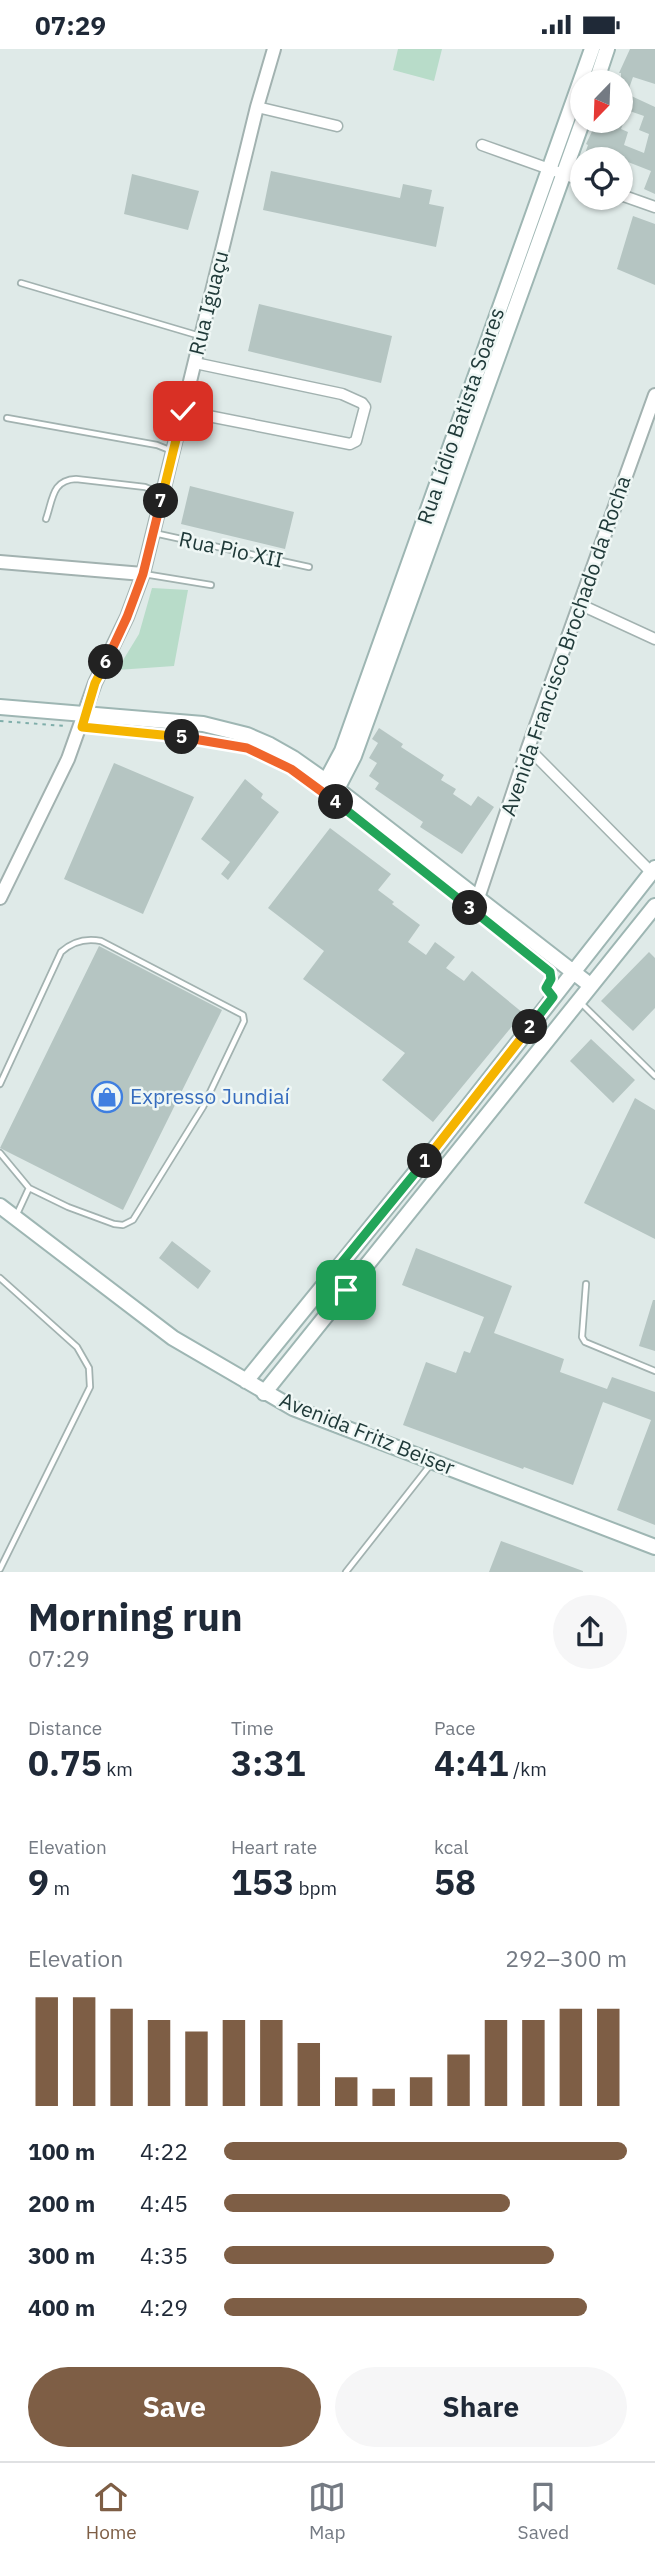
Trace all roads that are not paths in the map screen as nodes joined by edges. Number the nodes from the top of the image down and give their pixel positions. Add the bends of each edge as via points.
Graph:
1 (274, 49) edge
2 (599, 51) edge
3 (597, 70) edge
4 (257, 107) junction
5 (337, 126) dead end
6 (578, 133) edge
7 (482, 145) dead end
8 (548, 169) junction
9 (564, 174) junction
10 (570, 176) edge
11 (633, 199) edge
12 (655, 207) edge
13 (517, 255) junction
14 (533, 261) junction
15 (21, 283) dead end
16 (502, 297) junction
17 (517, 303) junction
18 (201, 337) junction
19 (195, 363) junction
20 (476, 373) junction
21 (490, 378) junction
22 (655, 395) edge
23 (183, 411) junction
24 (7, 418) dead end
25 (173, 451) junction
26 (163, 495) junction
27 (46, 519) dead end
28 (431, 523) junction
29 (153, 533) junction
30 (0, 562) edge
31 (309, 567) dead end
32 (143, 574) junction
33 (211, 585) dead end
34 (579, 604) junction
35 (655, 639) edge
36 (0, 707) edge
37 (83, 720) junction
38 (528, 748) junction
39 (331, 785) junction
40 (653, 870) edge
41 (0, 898) edge
42 (478, 898) junction
43 (654, 912) edge
44 (573, 971) junction
45 (590, 985) junction
46 (577, 1000) junction
47 (655, 1076) edge
48 (0, 1084) edge
49 (440, 1142) junction
50 (0, 1153) edge
51 (457, 1153) junction
52 (29, 1188) junction
53 (0, 1206) edge
54 (16, 1218) junction
55 (330, 1277) junction
56 (0, 1278) edge
57 (586, 1284) dead end
58 (346, 1290) junction
59 (655, 1371) edge
60 (246, 1381) junction
61 (264, 1393) junction
62 (433, 1461) junction
63 (655, 1547) edge
64 (0, 1569) edge
65 (346, 1572) edge

1 - 4 street, Rua Iguaçu
2 - 3 main road, Rua Lídio Batista Soares
2 - 8 main road, Rua Lídio Batista Soares
4 - 5 street
4 - 18 street, Rua Iguaçu
6 - 9 main road, Rua Lídio Batista Soares
7 - 8 street
8 - 9 street
8 - 13 main road, Rua Lídio Batista Soares
9 - 10 street
9 - 14 main road, Rua Lídio Batista Soares
11 - 12 street
13 - 14 main road
13 - 16 main road, Rua Lídio Batista Soares
14 - 17 main road, Rua Lídio Batista Soares
15 - 18 lane
16 - 17 main road
16 - 20 main road, Rua Lídio Batista Soares
17 - 21 main road, Rua Lídio Batista Soares
18 - 19 street, Rua Iguaçu
19 - 23 street, Rua Iguaçu
19 - 23 street via 342,394 365,407 354,444
20 - 21 main road
20 - 28 main road, Rua Lídio Batista Soares
21 - 28 main road, Rua Lídio Batista Soares
22 - 34 street, Avenida Francisco Brochado da Rocha
23 - 25 street, Rua Iguaçu
24 - 25 lane
25 - 26 street, Rua Iguaçu
26 - 27 lane via 145,488 64,479
26 - 29 street, Rua Iguaçu
28 - 39 main road, Rua Lídio Batista Soares via 367,702 355,757
29 - 31 lane, Rua Pio XII
29 - 32 street, Rua Iguaçu
30 - 32 street
32 - 33 lane
32 - 37 street, Rua Iguaçu
34 - 35 street
34 - 38 street, Avenida Francisco Brochado da Rocha
36 - 37 main road
37 - 39 main road via 223,728 270,745
37 - 41 street, Rua Iguaçu
38 - 40 street
38 - 42 street, Avenida Francisco Brochado da Rocha
39 - 42 main road
40 - 44 main road
42 - 44 main road
43 - 45 main road
44 - 45 main road
44 - 49 main road
45 - 46 main road
46 - 47 lane
46 - 51 main road
48 - 52 lane via 61,952 79,941 101,941 243,1015 203,1107 133,1220 114,1224
49 - 51 main road
49 - 55 main road
50 - 52 lane
51 - 58 main road
52 - 54 lane
53 - 54 main road, Avenida Fritz Beiser
54 - 60 main road, Avenida Fritz Beiser via 173,1338
55 - 58 main road
55 - 60 main road
56 - 64 lane via 77,1347 89,1369 90,1387
57 - 59 lane via 584,1342
58 - 61 main road
60 - 61 main road, Avenida Fritz Beiser
61 - 62 main road, Avenida Fritz Beiser
62 - 63 main road, Avenida Fritz Beiser
62 - 65 lane

